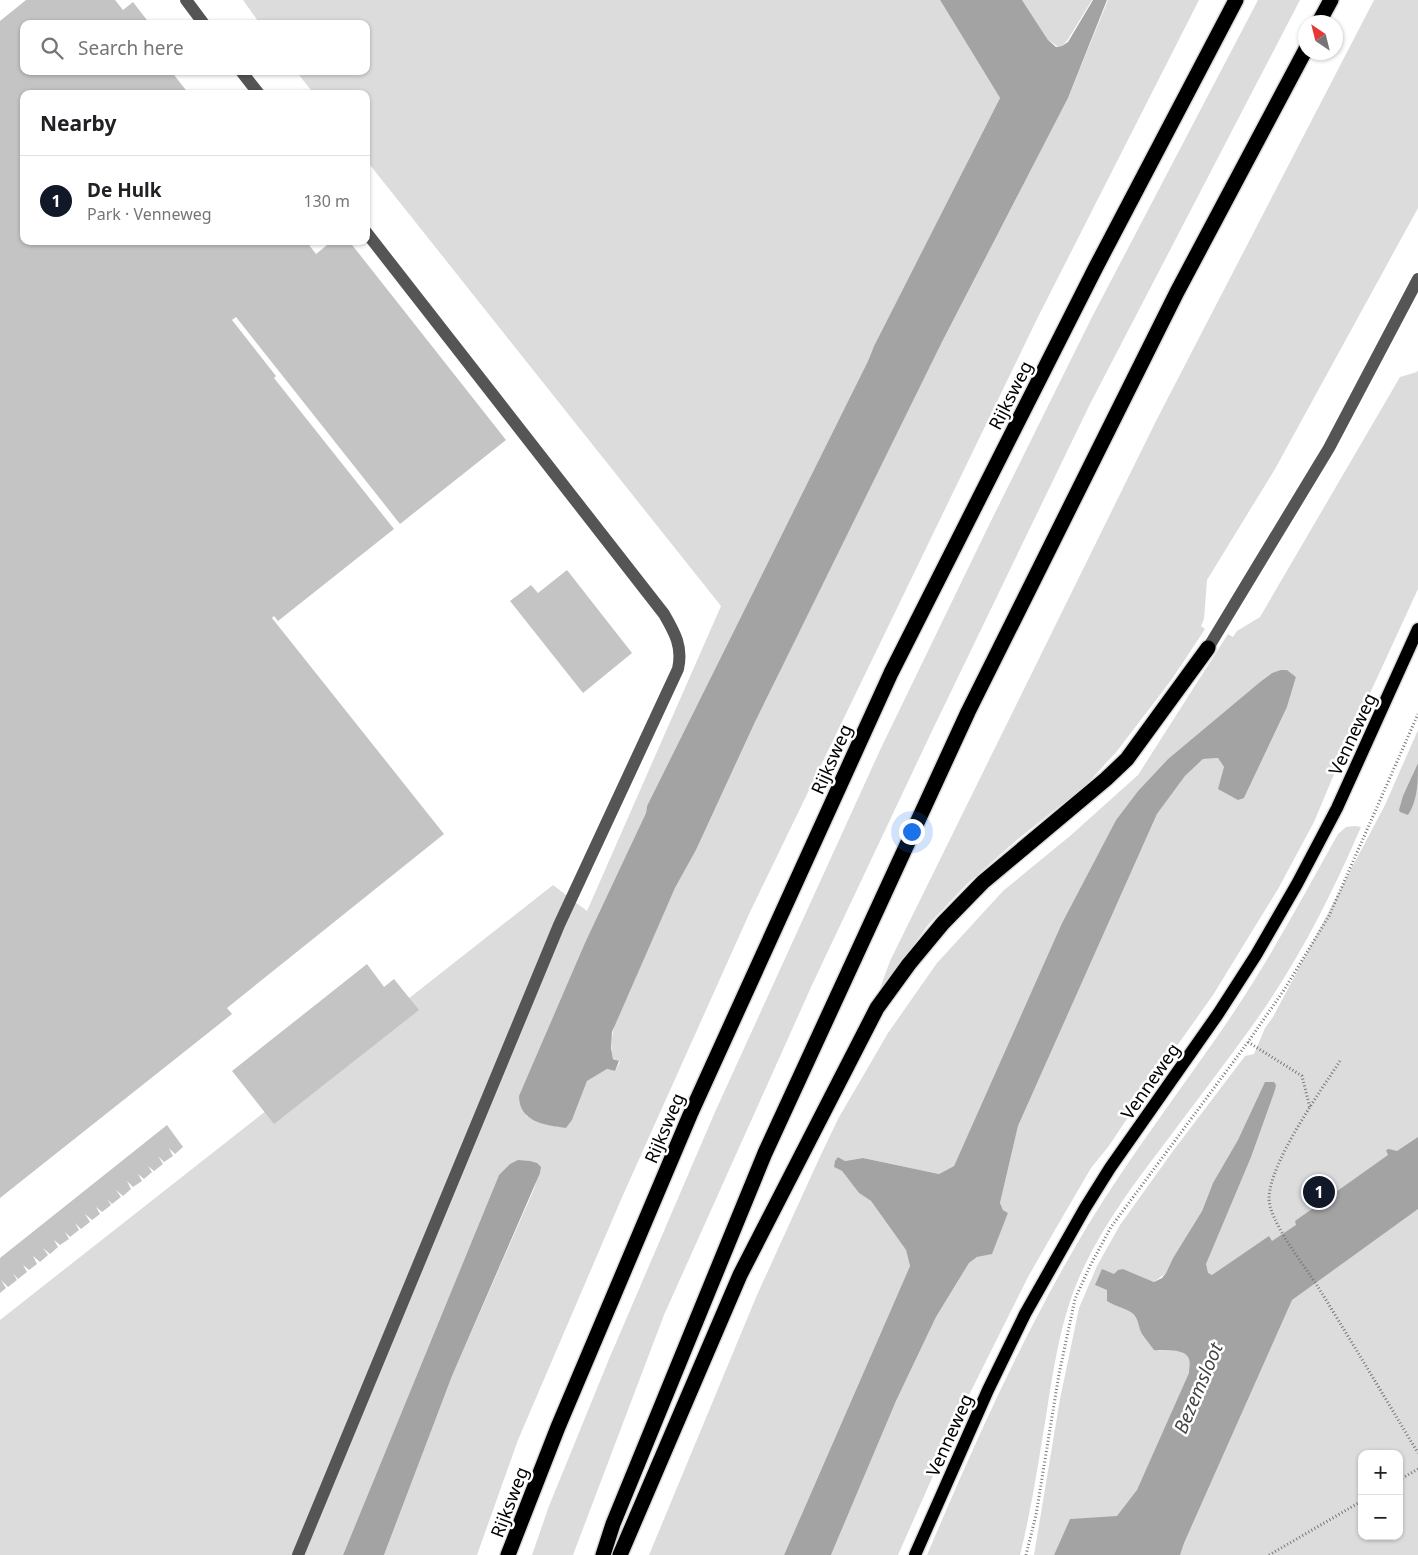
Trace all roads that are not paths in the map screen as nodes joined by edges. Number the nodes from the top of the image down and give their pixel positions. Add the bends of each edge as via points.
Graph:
1 (186, 0) edge
2 (1236, 0) edge
3 (1331, 0) edge
4 (1323, 15) edge
5 (201, 20) edge
6 (1300, 60) edge
7 (244, 75) edge
8 (255, 90) edge
9 (370, 237) edge
10 (1418, 279) edge
11 (1418, 628) edge
12 (1208, 648) joint
13 (298, 1555) edge
14 (508, 1555) edge
15 (603, 1555) edge
16 (620, 1555) edge
17 (914, 1555) edge

1 - 5 lane
2 - 14 highway, Rijksweg via 1096,267 891,673 690,1116 558,1427
3 - 4 highway
6 - 15 highway via 1177,292 964,721 765,1153
7 - 8 lane
9 - 13 lane via 664,614 679,643 680,661 559,925
10 - 12 lane via 1329,448
11 - 17 main road, Venneweg via 1337,808 1297,884 1218,1014 1110,1168 1025,1314
12 - 16 highway via 1127,759 983,882 943,923 877,1008 740,1275

